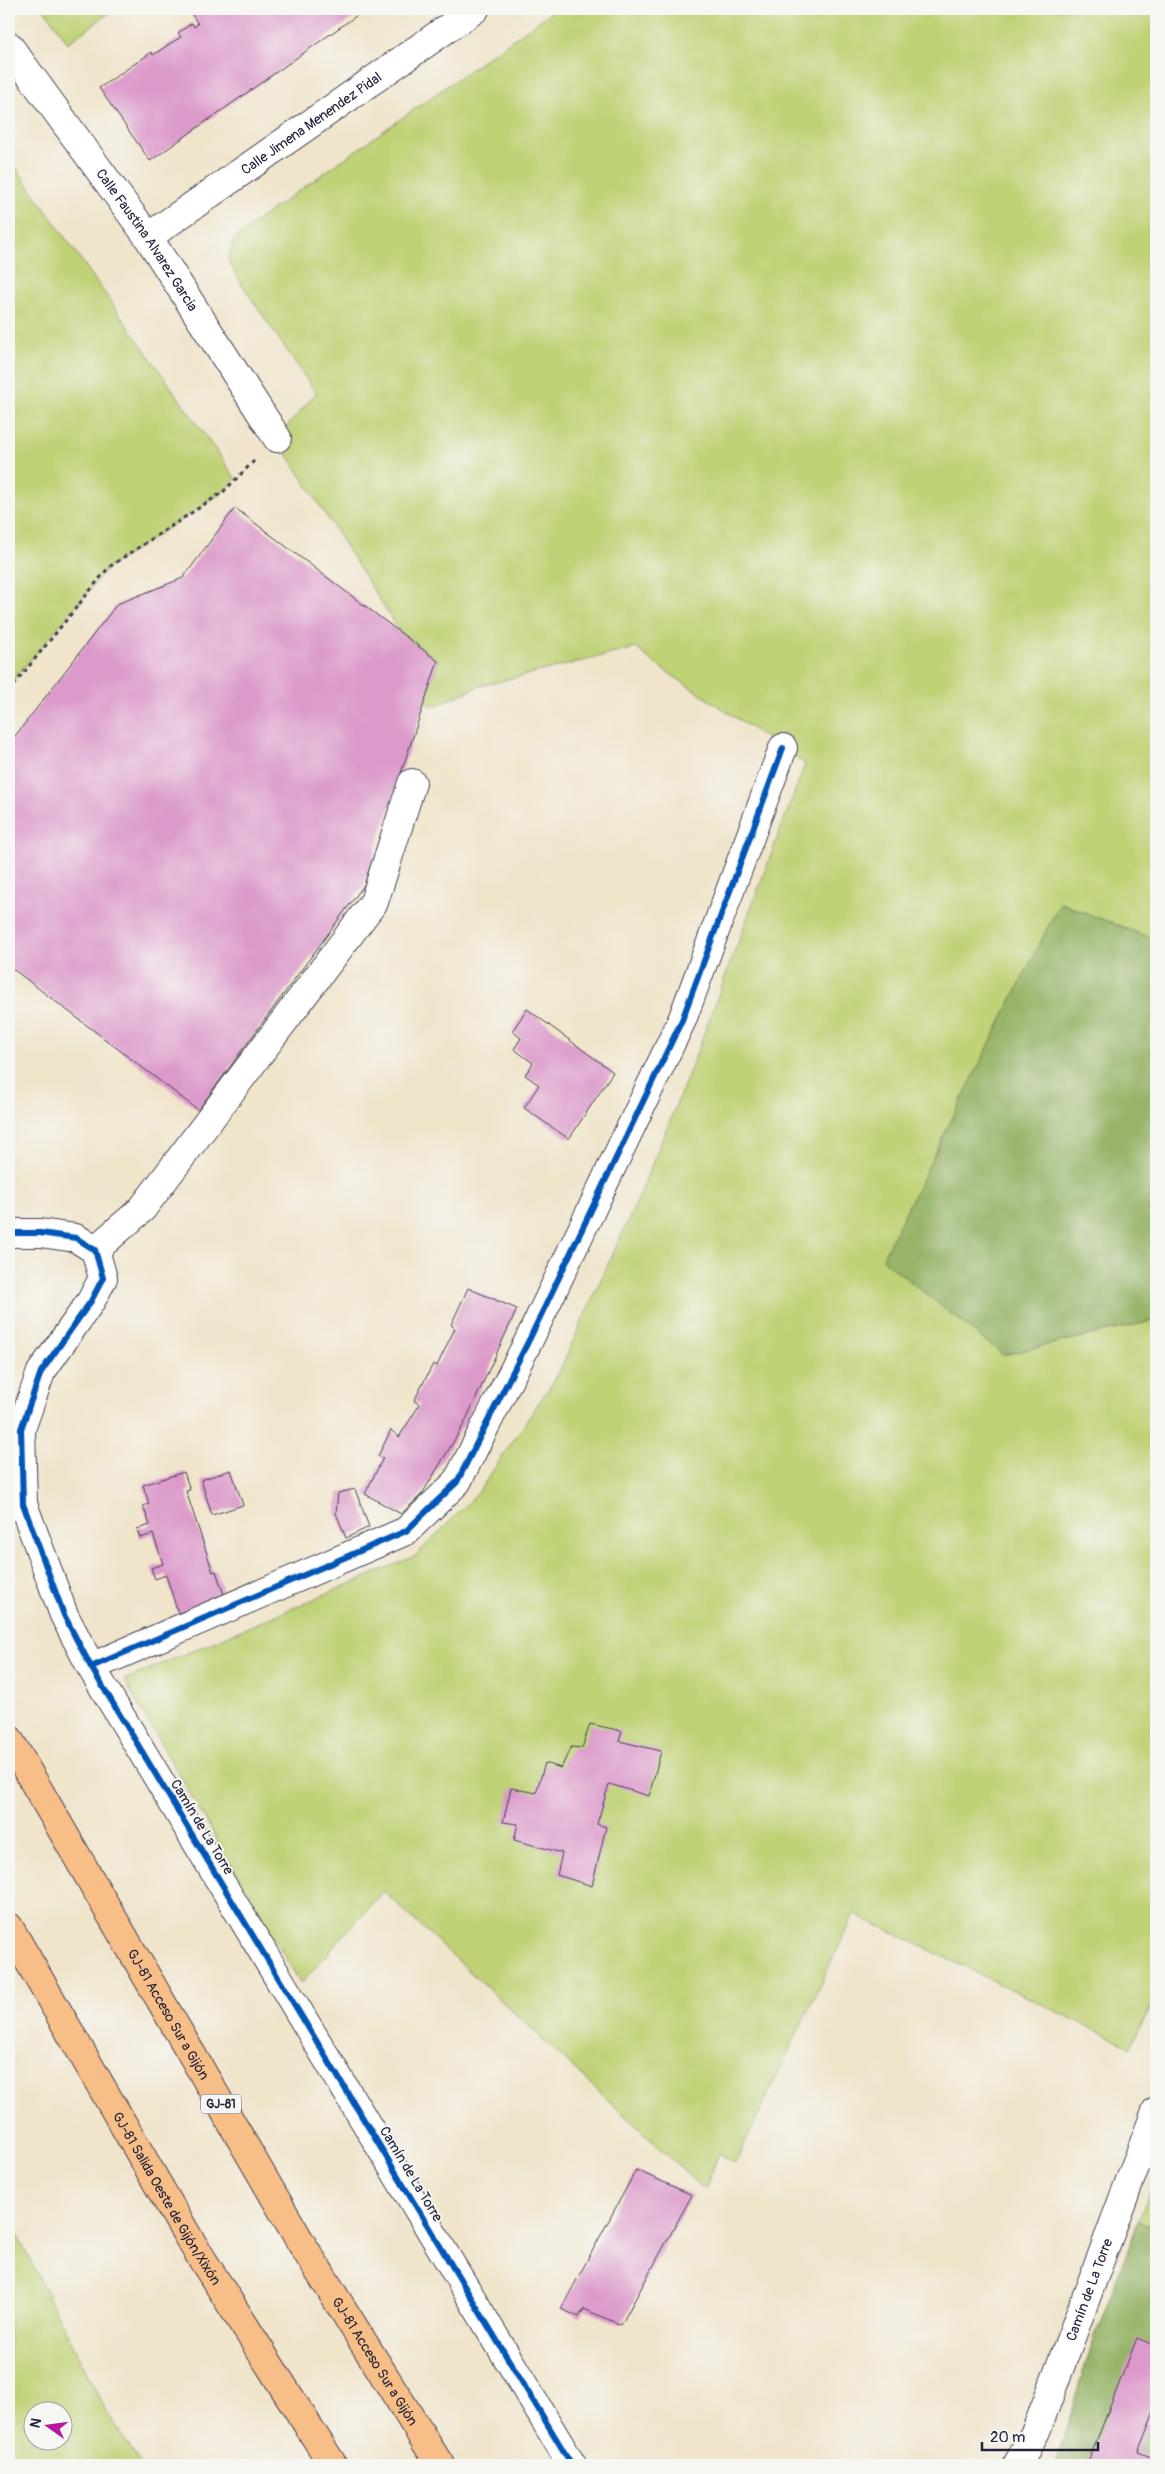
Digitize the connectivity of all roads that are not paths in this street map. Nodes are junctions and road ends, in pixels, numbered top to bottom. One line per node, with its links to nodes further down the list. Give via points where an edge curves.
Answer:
1 (475, 9): 3 (street, Calle Jimena Menendez Pidal)
2 (9, 46): 3 (street, Calle Faustina Alvarez Garcia)
3 (148, 237): 4 (street, Calle Faustina Alvarez Garcia)
4 (278, 438)
5 (783, 748): 9 (street, via 682,1020 530,1338 457,1482 406,1531)
6 (412, 783): 8 (street, via 374,902 142,1209)
7 (9, 1233): 8 (street, via 76,1238)
8 (95, 1250): 9 (street, Camín de La Torre, via 103,1278 91,1301 41,1372 21,1429 23,1504 64,1615)
9 (91, 1667): 15 (street, Camín de La Torre)
10 (9, 1739): 14 (highway, GJ-81 Acceso Sur a Gijón / GJ-81, via 300,2241)
11 (9, 1927): 13 (highway, GJ-81 Salida Oeste de Gijón/Xixón, via 190,2240)
12 (1156, 2111): 16 (street, Camín de La Torre, via 1036,2431)
13 (333, 2465)
14 (440, 2465)
15 (572, 2465)
16 (1017, 2465)

